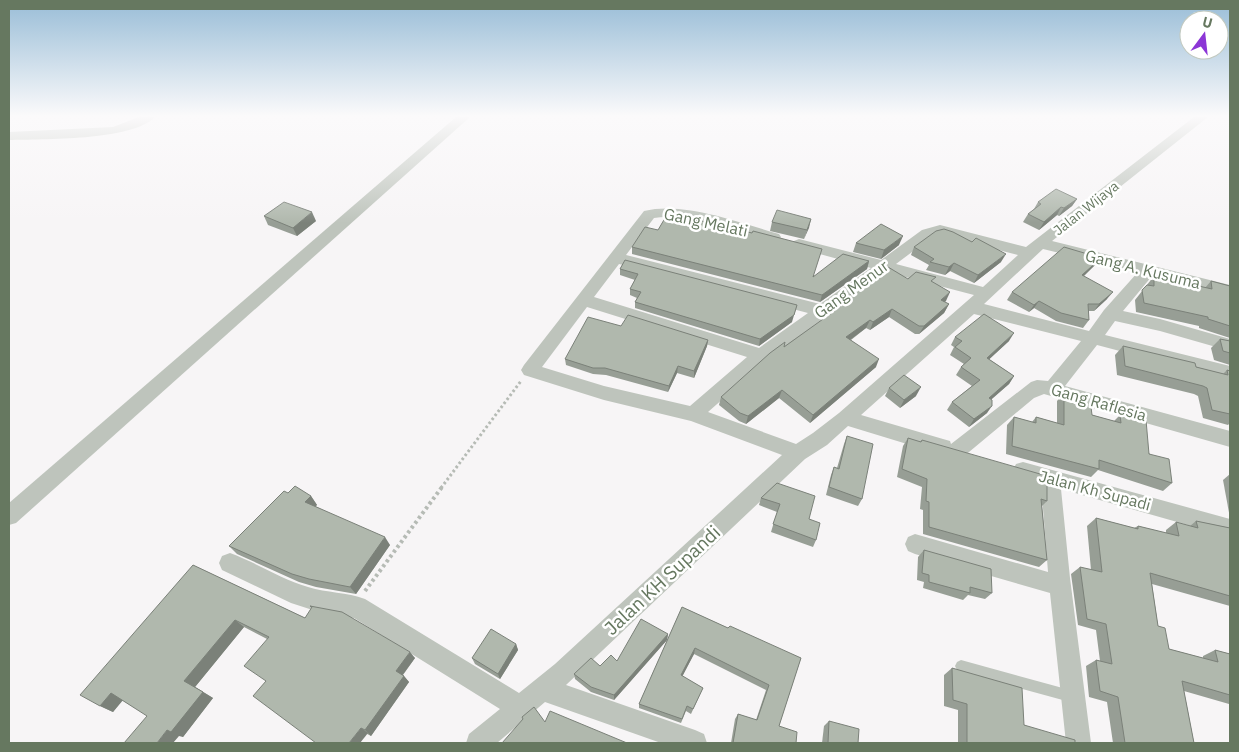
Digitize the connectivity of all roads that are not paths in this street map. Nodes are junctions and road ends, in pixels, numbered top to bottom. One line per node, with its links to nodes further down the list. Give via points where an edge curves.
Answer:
1 (424, 152): 26 (street)
2 (1157, 152): 3 (street, Jalan Wijaya)
3 (1035, 248): 5 (street, Gang Menur, via 936,230 927,233); 6 (street, Gang A. Kusuma); 8 (street)
4 (617, 258): 5 (street, Gang Melati, via 648,214 665,212); 9 (street, Gang Melati); 11 (street)
5 (883, 267): 8 (street, Gang Melati); 11 (street, Gang Menur)
6 (1148, 270): 7 (street, Gang A. Kusuma); 12 (street)
7 (1230, 290)
8 (986, 293): 10 (street)
9 (584, 300): 15 (street); 18 (street, Gang Melati, via 530,370 604,393)
10 (971, 307): 13 (street); 19 (street)
11 (821, 310): 15 (street, Gang Menur)
12 (1110, 314): 13 (street); 14 (street)
13 (1094, 337): 16 (street); 17 (street)
14 (1230, 345)
15 (761, 355): 18 (street, Gang Menur)
16 (1230, 373)
17 (1053, 388): 20 (street, Gang Raflesia); 21 (street, Gang Raflesia, via 1037,387)
18 (693, 414): 22 (street)
19 (845, 418): 21 (street); 22 (street, Jalan KH Supandi)
20 (1230, 439)
21 (956, 451): 23 (street)
22 (798, 453): 32 (street, Jalan KH Supandi)
23 (975, 456)
24 (1003, 464): 25 (street, Jalan Kh Supadi)
25 (1050, 478): 27 (street, Jalan Kh Supadi); 30 (street)
26 (9, 516)
27 (1230, 528)
28 (915, 544): 30 (street)
29 (230, 563): 34 (street, via 265,581 329,604 357,607)
30 (1061, 586): 33 (street)
31 (961, 666): 33 (lane)
32 (542, 689): 34 (street, Jalan KH Supandi); 36 (street)
33 (1073, 697): 37 (street)
34 (520, 707): 35 (street, Jalan KH Supandi)
35 (478, 743)
36 (695, 743)
37 (1079, 743)

